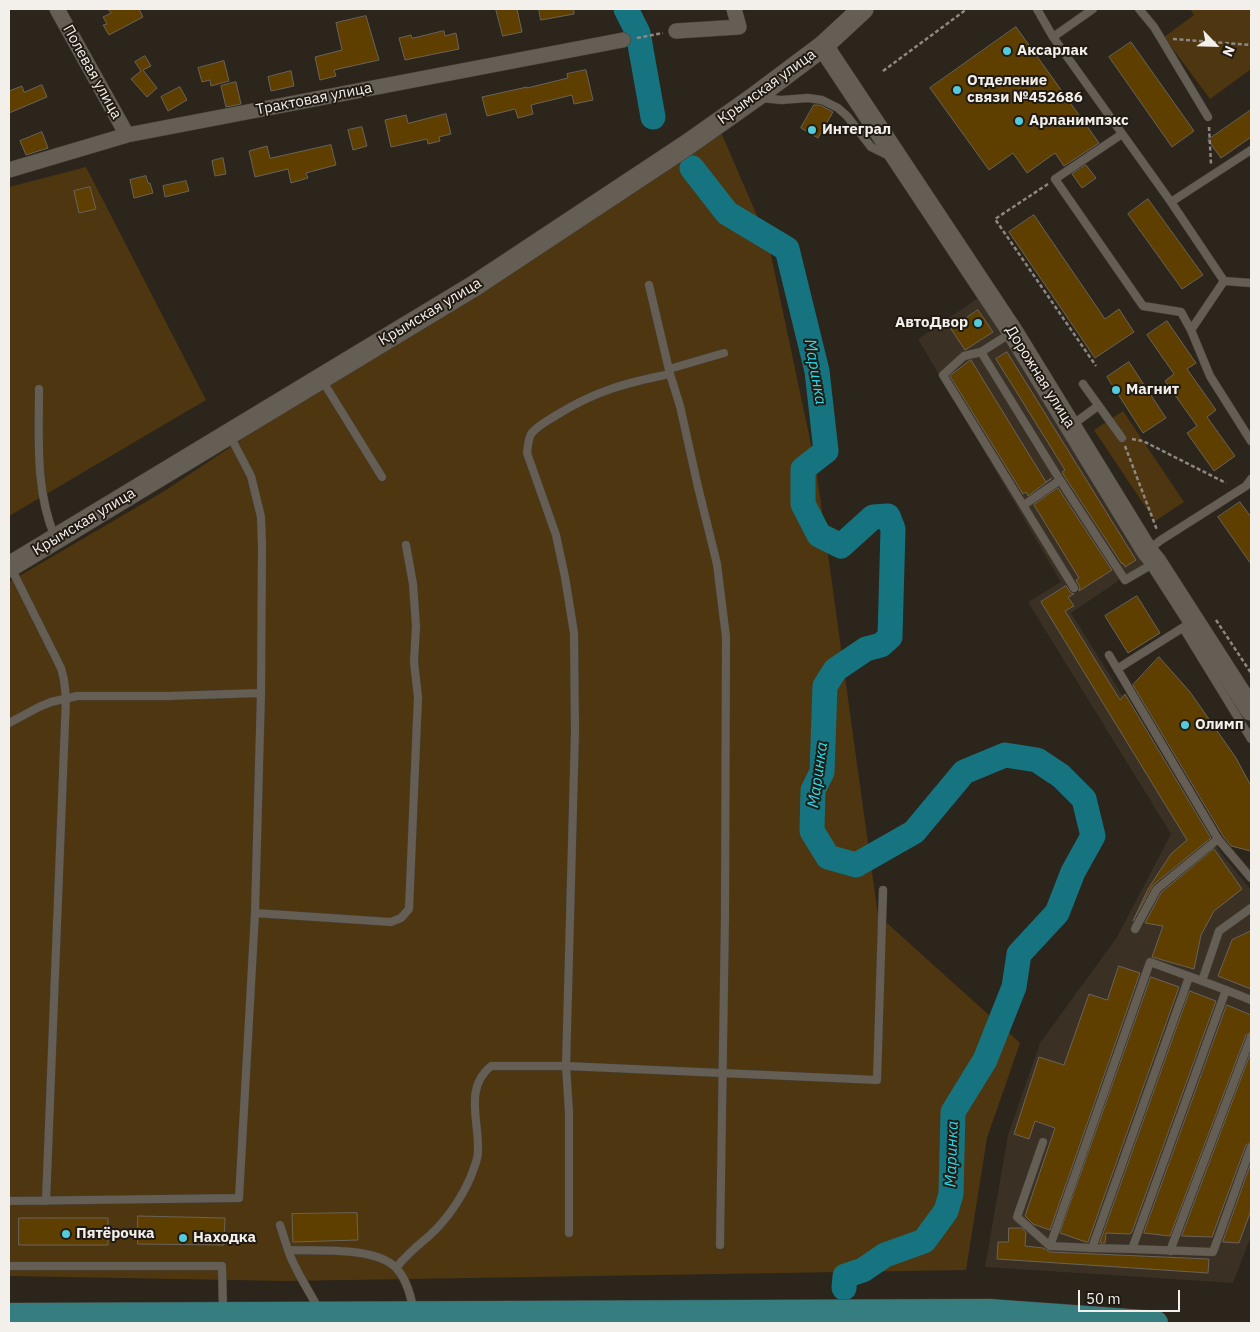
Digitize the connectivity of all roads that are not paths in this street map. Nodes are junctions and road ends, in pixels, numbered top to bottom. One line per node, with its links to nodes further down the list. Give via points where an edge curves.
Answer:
1 (57, 9): 15 (street, Полевая улица)
2 (734, 9): 8 (street, via 739,27)
3 (863, 9): 11 (main road)
4 (879, 9): 11 (main road)
5 (1037, 9): 9 (lane)
6 (1093, 9): 9 (lane)
7 (1139, 9): 13 (lane, via 1154,27)
8 (676, 31)
9 (1054, 37): 14 (lane)
10 (623, 40): 15 (street, Трактовая улица)
11 (830, 40): 12 (main road, Крымская улица); 17 (main road, Дорожная улица)
12 (755, 97): 17 (lane, via 822,100 847,116 871,147); 28 (main road, Крымская улица, via 474,286)
13 (1208, 117)
14 (1122, 134): 19 (lane); 23 (lane, via 1055,179 1143,306 1181,312)
15 (127, 136): 18 (street, Трактовая улица)
16 (1251, 150): 19 (lane)
17 (899, 161): 24 (main road, Дорожная улица)
18 (9, 170)
19 (1171, 202): 20 (lane)
20 (1224, 281): 21 (lane); 23 (lane)
21 (1251, 282)
22 (649, 285): 27 (lane)
23 (1191, 330): 35 (lane, via 1210,376)
24 (1012, 331): 25 (lane); 32 (main road, Дорожная улица)
25 (981, 352): 38 (lane); 41 (lane, via 964,356 943,375)
26 (724, 353): 27 (lane)
27 (670, 371): 68 (lane, via 588,397 540,425 528,442 528,453 556,535 574,633 575,732); 69 (lane, via 717,564 726,637)
28 (320, 379): 33 (main road, Крымская улица); 36 (lane)
29 (1083, 384): 31 (lane)
30 (39, 389): 42 (lane, via 41,486 46,513)
31 (1098, 406): 32 (lane); 34 (lane)
32 (1070, 426): 44 (main road, Дорожная улица)
33 (229, 434): 42 (main road, Крымская улица); 50 (lane, via 251,476 260,517)
34 (1122, 438)
35 (1251, 441)
36 (382, 477)
37 (1251, 479): 39 (lane)
38 (1060, 480): 41 (lane); 44 (lane, via 1125,580)
39 (1246, 486): 40 (lane); 44 (lane)
40 (1251, 494)
41 (1024, 504): 46 (lane)
42 (56, 538): 45 (main road, Крымская улица)
43 (406, 545): 61 (lane, via 413,584 418,697 409,909 401,918 391,922)
44 (1155, 551): 47 (main road, Дорожная улица)
45 (10, 567): 51 (lane, via 61,668)
46 (1074, 588)
47 (1188, 624): 49 (lane); 52 (main road, Дорожная улица); 54 (lane)
48 (1109, 655): 49 (lane)
49 (1117, 669): 55 (lane)
50 (261, 693): 51 (lane); 61 (lane)
51 (66, 698): 53 (lane, via 38,707); 73 (lane)
52 (1251, 710)
53 (9, 723)
54 (1251, 739)
55 (1218, 839): 57 (lane); 62 (lane, via 1157,890)
56 (1251, 864): 57 (lane)
57 (1244, 869): 58 (lane)
58 (1251, 878)
59 (883, 890): 69 (lane, via 876,1080)
60 (1251, 908): 64 (lane, via 1219,931)
61 (255, 914): 73 (lane, via 239,1198)
62 (1135, 929)
63 (1189, 977): 64 (lane); 77 (lane, via 1150,962); 78 (lane)
64 (1202, 982): 65 (lane)
65 (1226, 990): 66 (lane); 79 (lane)
66 (1251, 1000)
67 (1251, 1038): 81 (lane)
68 (566, 1066): 69 (lane); 75 (lane); 83 (lane, via 492,1066 483,1073 474,1100 478,1151 474,1169 442,1221)
69 (722, 1073): 76 (lane)
70 (1043, 1142): 77 (lane, via 1017,1217)
71 (1251, 1147): 81 (lane, via 1213,1252)
72 (9, 1201): 73 (lane)
73 (46, 1201)
74 (280, 1225): 80 (lane)
75 (569, 1233)
76 (720, 1244)
77 (1050, 1246): 78 (lane)
78 (1092, 1248): 79 (lane)
79 (1132, 1249): 81 (lane)
80 (288, 1250): 83 (lane, via 371,1255); 85 (lane)
81 (1170, 1251)
82 (9, 1266): 84 (lane, via 222,1266)
83 (396, 1268): 86 (lane, via 411,1297)
84 (223, 1314): 85 (main road); 88 (main road)
85 (321, 1314): 86 (main road)
86 (415, 1314): 89 (main road, via 989,1311)
87 (9, 1316): 88 (main road)
88 (191, 1319)
89 (1156, 1323)

